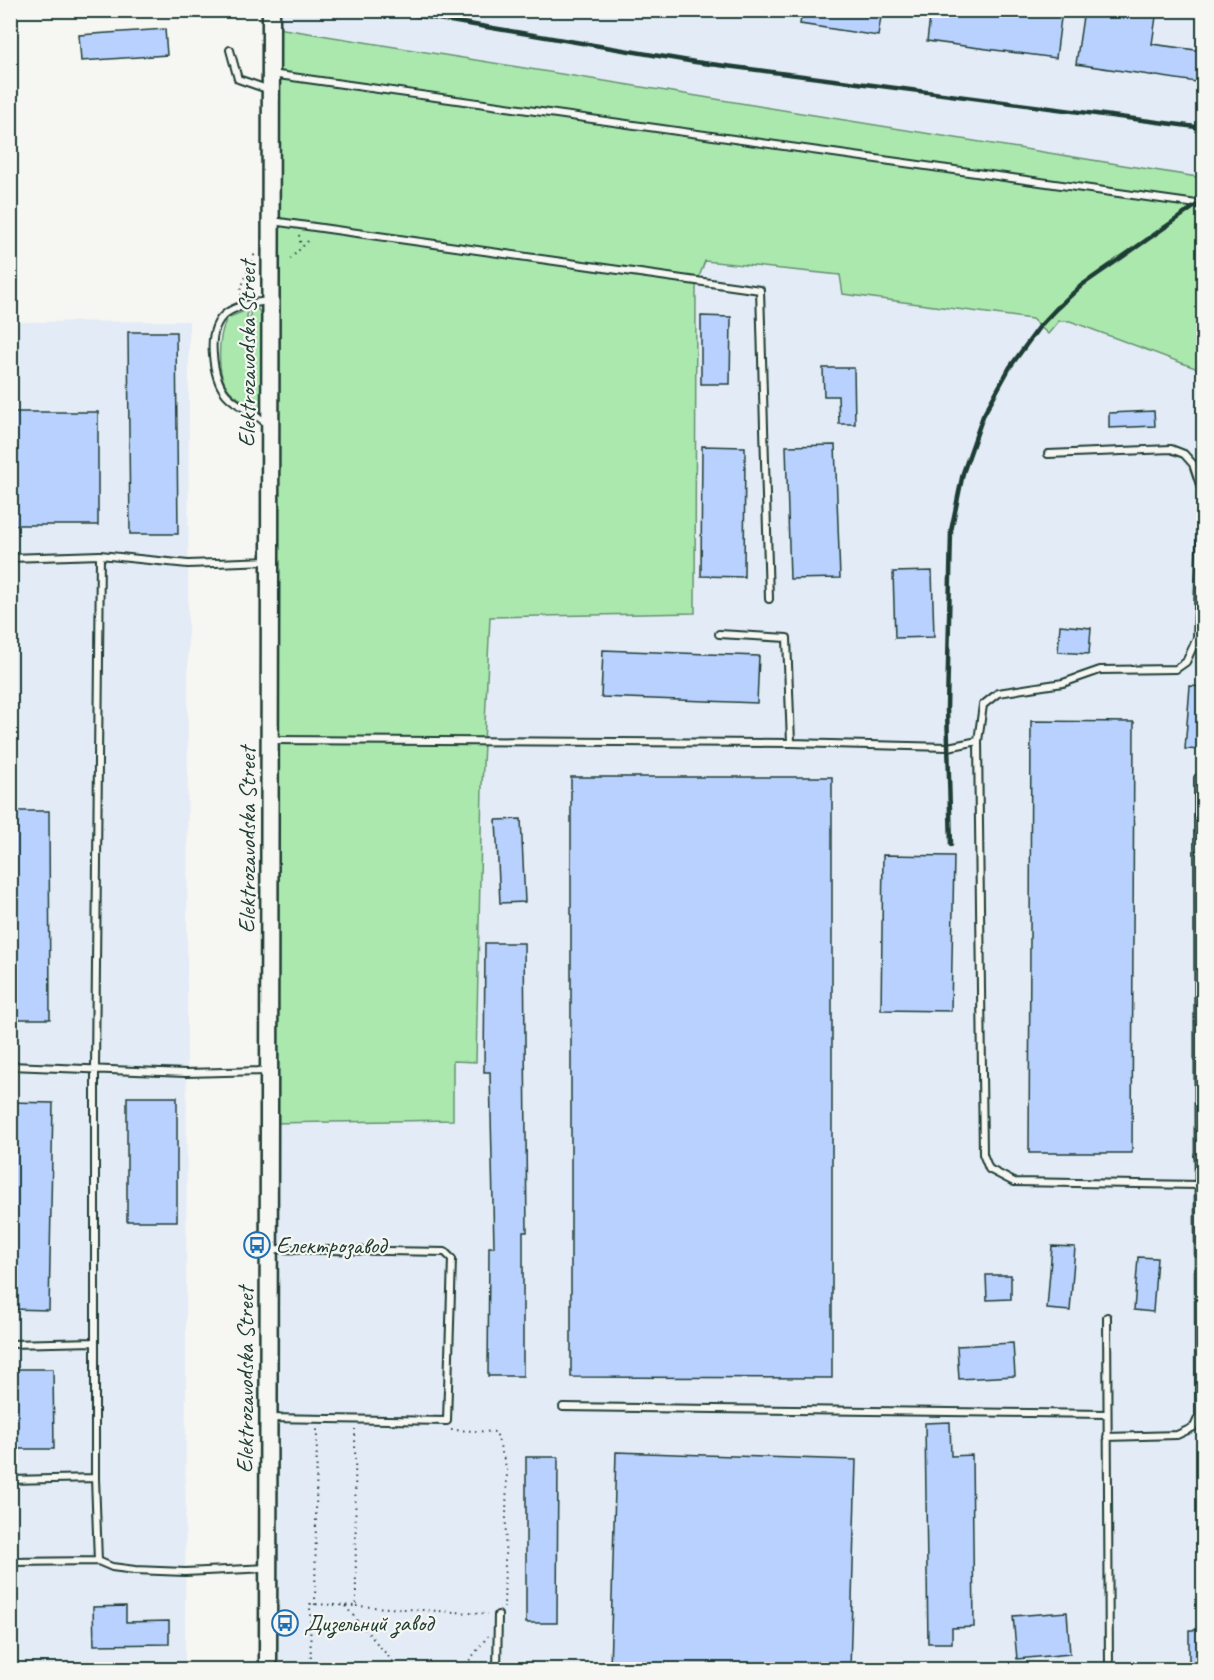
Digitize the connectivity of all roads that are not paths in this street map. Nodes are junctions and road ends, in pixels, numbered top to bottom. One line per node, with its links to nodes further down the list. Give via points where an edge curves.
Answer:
1 (271, 10): 3 (main road, Elektrozavodska Street)
2 (230, 50): 3 (lane, via 238,79)
3 (270, 82): 4 (lane); 5 (main road, Elektrozavodska Street)
4 (1203, 205)
5 (271, 220): 6 (main road, Elektrozavodska Street); 12 (lane, via 760,290)
6 (272, 301): 7 (main road, Elektrozavodska Street); 7 (lane, via 230,310 218,321 213,333 216,375 228,396 266,422)
7 (271, 432): 11 (main road, Elektrozavodska Street)
8 (1047, 454): 15 (lane, via 1171,449 1184,454 1193,464 1202,490 1197,638 1186,662 1176,669 1100,670 1054,685 998,693 983,705)
9 (100, 555): 10 (lane); 11 (lane, via 188,564); 19 (lane)
10 (10, 558)
11 (272, 561): 14 (main road, Elektrozavodska Street)
12 (769, 599)
13 (719, 634): 16 (lane, via 787,638)
14 (271, 740): 16 (lane); 20 (main road, Elektrozavodska Street)
15 (978, 741): 16 (lane, via 948,747); 22 (lane, via 982,1154 989,1169 1014,1182)
16 (791, 743)
17 (1198, 778): 21 (lane)
18 (10, 1066): 19 (lane)
19 (95, 1068): 20 (lane, via 186,1073); 25 (lane)
20 (270, 1071): 23 (main road, Elektrozavodska Street)
21 (1202, 1157): 22 (lane)
22 (1199, 1185): 30 (lane, via 1199,1416 1194,1427 1177,1435)
23 (269, 1249): 29 (main road, Elektrozavodska Street); 29 (lane, via 450,1254 447,1421 355,1424)
24 (1107, 1317): 28 (lane)
25 (95, 1342): 26 (lane); 31 (lane)
26 (10, 1344)
27 (563, 1407): 28 (lane)
28 (1107, 1414): 30 (lane)
29 (269, 1418): 35 (main road, Elektrozavodska Street)
30 (1107, 1437): 39 (lane)
31 (95, 1478): 32 (lane); 33 (lane)
32 (10, 1479)
33 (98, 1561): 34 (lane); 35 (lane, via 112,1567 165,1571)
34 (10, 1562)
35 (268, 1568): 37 (main road, Elektrozavodska Street)
36 (498, 1615): 38 (lane)
37 (268, 1670)
38 (497, 1670)
39 (1108, 1670)

